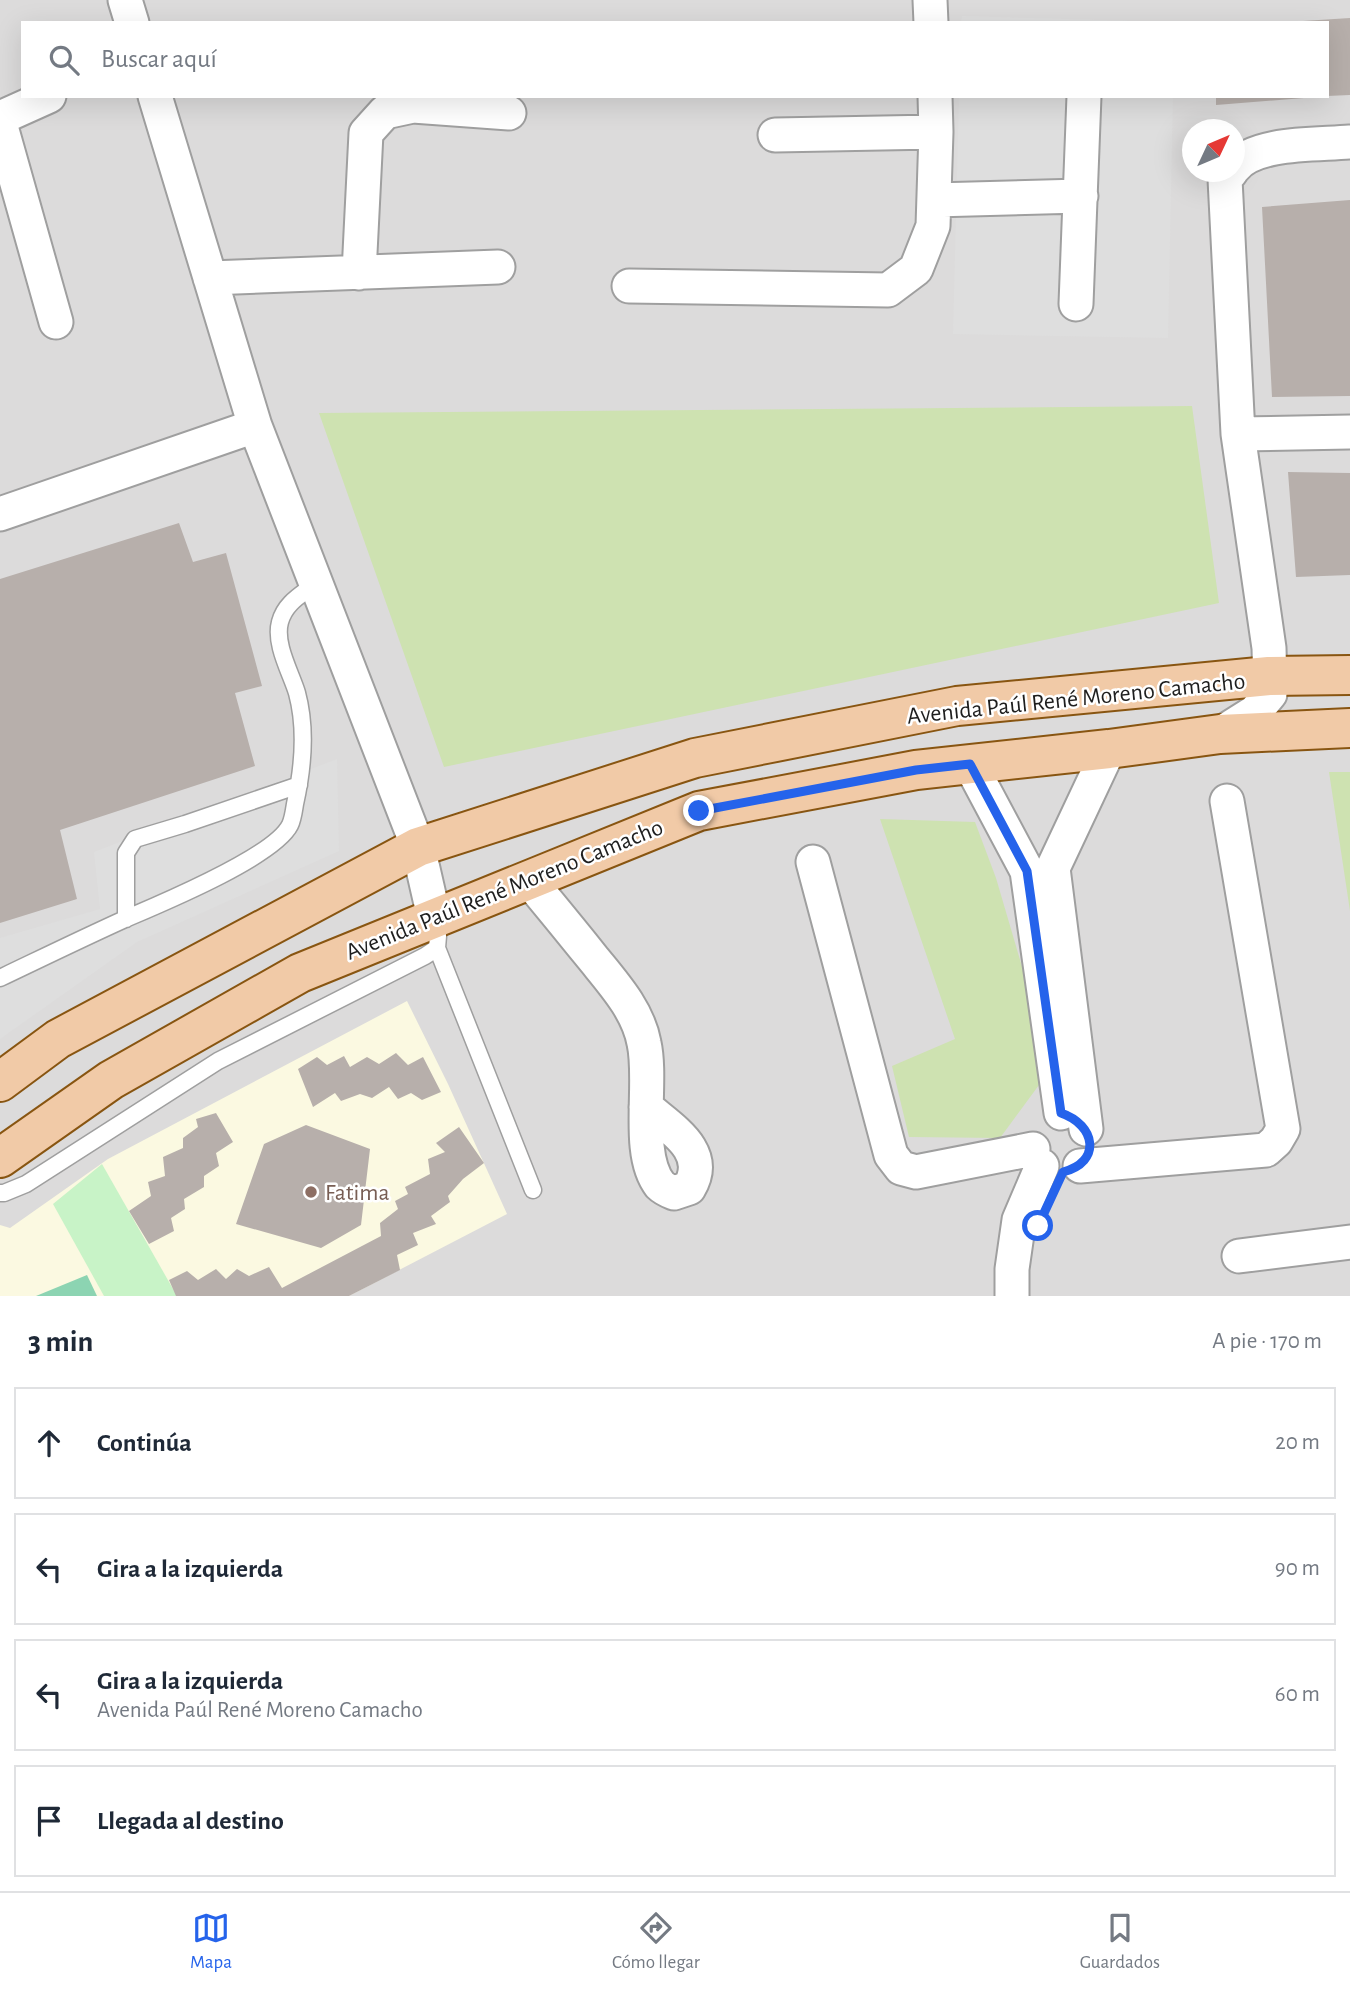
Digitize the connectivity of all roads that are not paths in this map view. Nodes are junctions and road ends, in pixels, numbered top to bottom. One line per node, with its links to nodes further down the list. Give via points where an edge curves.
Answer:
1 (125, 0): 3 (street)
2 (930, 0): 4 (street)
3 (131, 21)
4 (931, 21)
5 (45, 98): 10 (street)
6 (156, 98): 20 (street)
7 (935, 98): 11 (street)
8 (1084, 98): 16 (street)
9 (509, 113): 19 (street, via 413,106 385,112 366,133)
10 (0, 121): 23 (street)
11 (936, 132): 12 (street); 17 (street)
12 (775, 135)
13 (1350, 142): 14 (street, via 1271,148)
14 (1245, 159)
15 (1225, 182): 26 (street)
16 (1081, 196): 17 (street); 22 (street)
17 (934, 200): 21 (street, via 933,226 916,269 888,290)
18 (498, 267): 19 (street)
19 (359, 272): 20 (street)
20 (210, 278): 24 (street)
21 (629, 286)
22 (1076, 304)
23 (56, 321)
24 (255, 426): 27 (street); 28 (street)
25 (1350, 432): 26 (street)
26 (1238, 434): 30 (street, via 1269,648)
27 (0, 514)
28 (315, 584): 35 (lane, via 288,604 279,623 304,745); 37 (street)
29 (1350, 675): 30 (main road, Avenida Paúl René Moreno Camacho)
30 (1269, 676): 32 (street, via 1270,694 1264,704); 37 (main road, Avenida Paúl René Moreno Camacho, via 957,706 695,758)
31 (1350, 728): 32 (main road, Avenida Paúl René Moreno Camacho)
32 (1220, 734): 33 (main road, Avenida Paúl René Moreno Camacho)
33 (1109, 749): 34 (main road, Avenida Paúl René Moreno Camacho); 45 (street, via 1053,868)
34 (970, 764): 39 (main road, Avenida Paúl René Moreno Camacho, via 699,811); 45 (street, via 1027,871)
35 (299, 785): 40 (lane, via 290,825 273,843 174,899); 40 (lane, via 135,839 126,853)
36 (1227, 802): 47 (street, via 1283,1129 1266,1150)
37 (418, 848): 41 (street); 43 (main road, Avenida Paúl René Moreno Camacho, via 58,1039)
38 (813, 862): 47 (street, via 891,1156 901,1168 916,1172)
39 (528, 879): 41 (main road, Avenida Paúl René Moreno Camacho); 44 (street, via 632,1009 649,1071)
40 (126, 919): 42 (lane)
41 (436, 932): 46 (main road, Avenida Paúl René Moreno Camacho, via 300,973 111,1080); 48 (lane); 49 (lane, via 218,1061 26,1184)
42 (0, 978)
43 (0, 1082)
44 (646, 1107)
45 (1073, 1121): 47 (street, via 1089,1149); 47 (street, via 1050,1116 1035,1129)
46 (0, 1158)
47 (1054, 1163): 52 (street, via 1018,1220); 53 (street, via 1038,1226)
48 (533, 1191)
49 (0, 1193)
50 (1350, 1242): 51 (street)
51 (1239, 1256)
52 (1012, 1296)
53 (1031, 1296)

